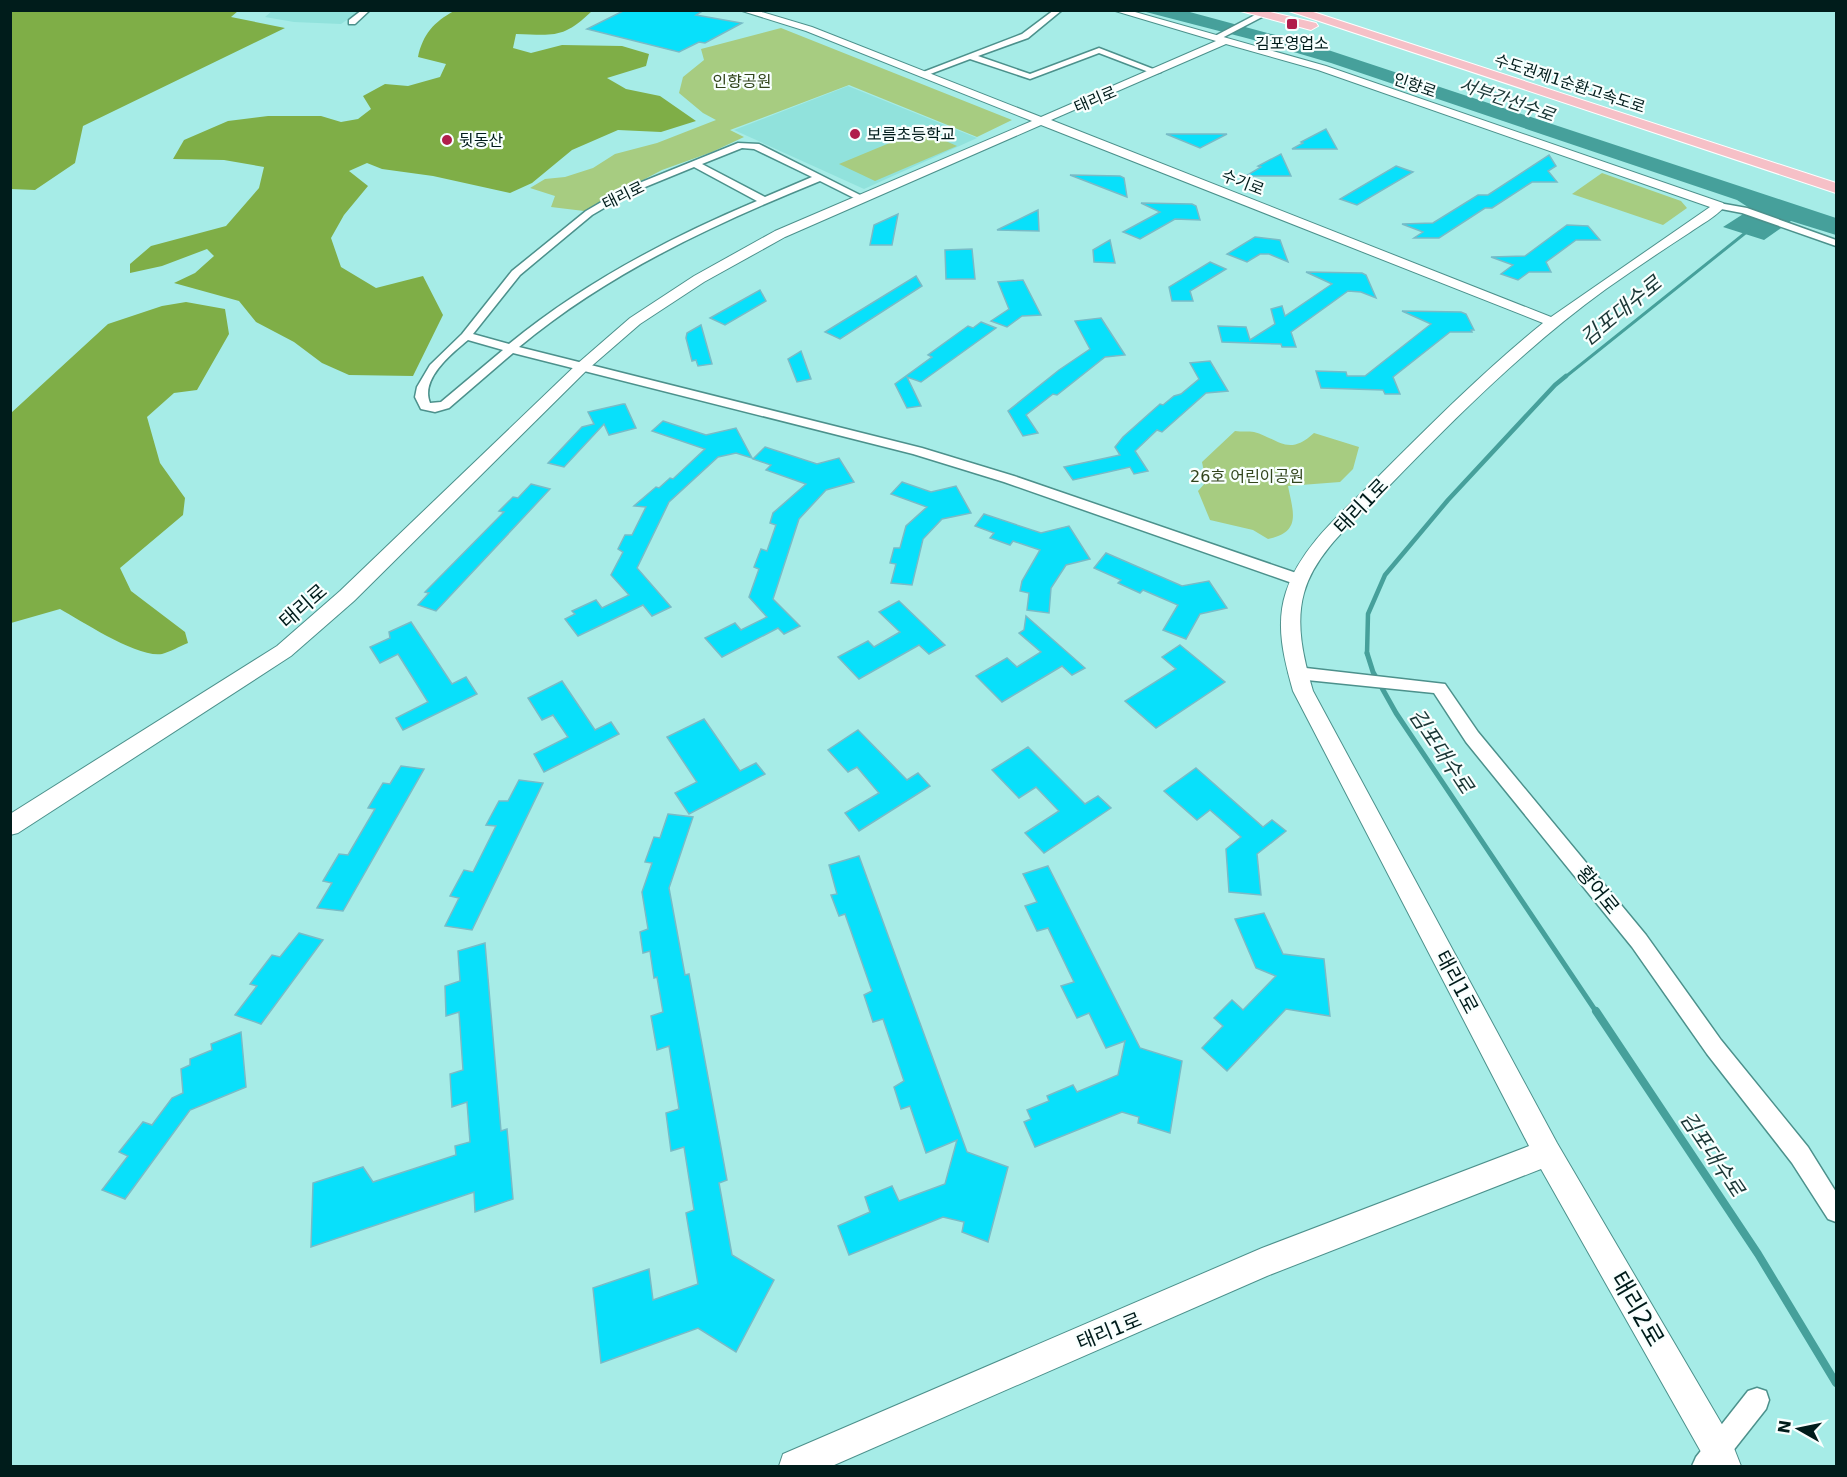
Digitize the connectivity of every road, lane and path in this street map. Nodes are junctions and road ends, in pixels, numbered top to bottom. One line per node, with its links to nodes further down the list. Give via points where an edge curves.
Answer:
1 (367, 10): 11 (street)
2 (743, 10): 16 (street, 수기로, via 809,29)
3 (1059, 10): 14 (street, via 1025,36)
4 (1116, 10): 12 (street, 인향로)
5 (1272, 10): 13 (highway)
6 (1279, 10): 13 (highway)
7 (1292, 10): 13 (highway, 수도권제1순환고속도로)
8 (1311, 10): 13 (highway, 수도권제1순환고속도로)
9 (1338, 12): 13 (highway); 13 (highway)
10 (1255, 13): 12 (street); 13 (highway)
11 (352, 22)
12 (1223, 37): 15 (street, 태리로); 24 (street, 인향로)
13 (1411, 47): 19 (highway, 수도권제1순환고속도로); 21 (highway, 수도권제1순환고속도로)
14 (970, 56): 15 (street, via 1030,77 1099,50); 16 (street)
15 (1157, 72): 17 (street, 태리로)
16 (922, 74): 17 (street, 수기로)
17 (1043, 121): 22 (street, 태리로); 26 (street, 수기로)
18 (695, 164): 20 (street, 태리로, via 753,145); 23 (street); 27 (street, 태리로, via 625,192 589,213 516,273)
19 (1836, 177)
20 (819, 178): 22 (street, 태리로); 23 (street, 태리로)
21 (1836, 188)
22 (863, 199): 29 (street, 태리로, via 748,250 699,279 635,321)
23 (764, 200): 28 (street, 태리로, via 682,237 620,272)
24 (1719, 206): 25 (street, 인향로, via 1744,210); 26 (street, 태리1로)
25 (1836, 243)
26 (1552, 322): 30 (street, 태리1로, via 1445,418 1333,535)
27 (466, 336): 28 (street); 28 (street, 태리로, via 442,357 426,380 422,399 425,406 445,405)
28 (510, 348): 29 (street)
29 (582, 367): 30 (street, via 917,451); 32 (street, 태리로, via 347,596 284,651)
30 (1300, 580): 31 (street, 태리1로, via 1292,606 1292,654)
31 (1309, 674): 33 (street, 태리1로, via 1314,712); 34 (street, 황어로, via 1439,688 1472,737 1639,941 1714,1047 1800,1155)
32 (10, 826)
33 (1547, 1153): 36 (street, 태리2로); 37 (street, 태리1로, via 1262,1263)
34 (1836, 1210)
35 (1757, 1400): 36 (street)
36 (1716, 1461)
37 (795, 1467)

